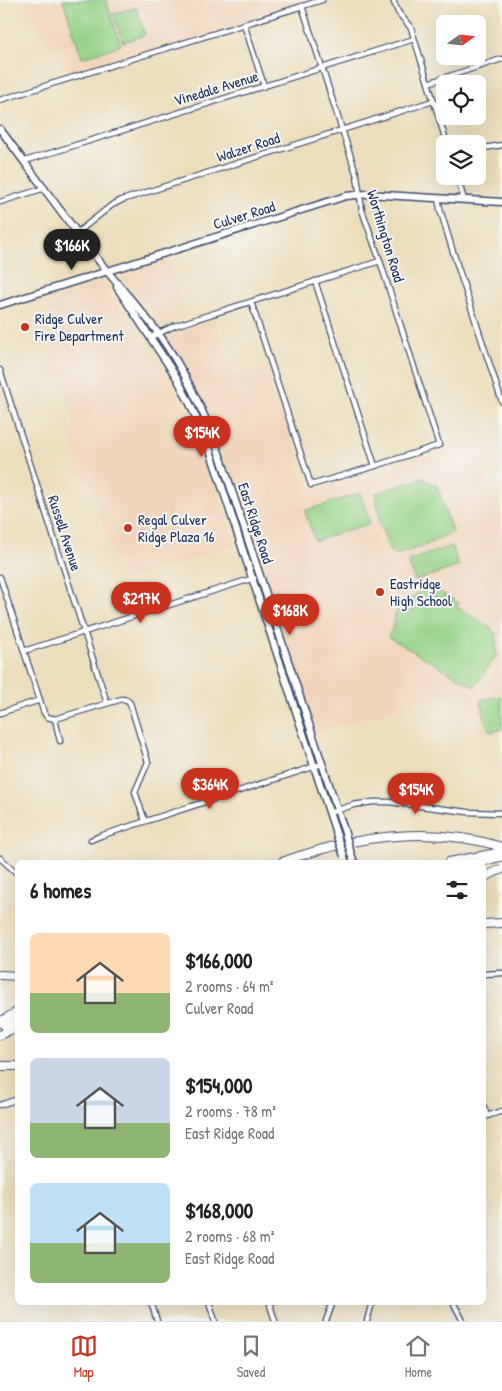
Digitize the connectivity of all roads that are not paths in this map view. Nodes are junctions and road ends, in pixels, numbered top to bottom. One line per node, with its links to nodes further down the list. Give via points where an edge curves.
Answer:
1 (322, 0): 3 (street)
2 (392, 0): 5 (street, via 411,28)
3 (302, 6): 4 (street); 7 (street, Worthington Road)
4 (244, 24): 9 (street); 10 (street)
5 (414, 39): 7 (street, Vinedale Avenue); 8 (street)
6 (502, 59): 8 (street)
7 (322, 68): 9 (street, Vinedale Avenue); 13 (street, Worthington Road)
8 (428, 83): 11 (street)
9 (264, 86): 17 (street, Vinedale Avenue)
10 (0, 100)
11 (434, 101): 13 (street, Walzer Road); 14 (street)
12 (0, 128): 17 (main road, East Ridge Road)
13 (342, 130): 20 (street, Worthington Road); 25 (street, Walzer Road, via 122,200)
14 (444, 135)
15 (502, 145): 16 (street)
16 (486, 148)
17 (24, 161): 19 (main road, East Ridge Road)
18 (460, 185): 22 (street)
19 (45, 188): 23 (street); 25 (main road, East Ridge Road)
20 (358, 194): 21 (main road, Culver Road); 26 (street, Worthington Road); 27 (main road, Culver Road)
21 (438, 198): 22 (main road, Culver Road); 34 (street)
22 (464, 200): 24 (main road, Culver Road)
23 (0, 202)
24 (502, 202)
25 (78, 232): 27 (main road, East Ridge Road)
26 (380, 261): 28 (street); 35 (street, Worthington Road, via 439,444)
27 (107, 271): 30 (main road, Culver Road); 31 (main road, East Ridge Road); 32 (main road, East Ridge Road)
28 (315, 281): 29 (street); 35 (street)
29 (251, 302): 31 (street); 35 (street, via 311,485)
30 (0, 305)
31 (158, 333): 32 (street); 36 (main road, East Ridge Road, via 185,377 213,436)
32 (151, 337): 38 (main road, East Ridge Road, via 177,378 202,429)
33 (0, 370): 39 (street, Russell Avenue)
34 (502, 402)
35 (375, 466)
36 (259, 576): 38 (street); 46 (main road, East Ridge Road)
37 (0, 577): 40 (street)
38 (252, 578): 39 (street); 47 (main road, East Ridge Road)
39 (84, 632): 40 (street); 42 (street, Russell Avenue)
40 (24, 651): 41 (street)
41 (40, 700): 43 (street); 44 (street, via 45,715)
42 (106, 703): 44 (street); 51 (street, via 125,699 131,706 148,762 135,792)
43 (0, 713)
44 (55, 719): 45 (street)
45 (60, 741)
46 (322, 764): 47 (street); 48 (main road, East Ridge Road)
47 (314, 766): 49 (main road, East Ridge Road); 51 (street)
48 (337, 810): 49 (street); 50 (street, via 381,802); 56 (main road, East Ridge Road, bridge, via 344,830)
49 (329, 813): 56 (main road, East Ridge Road, bridge)
50 (502, 813)
51 (145, 821): 52 (street)
52 (91, 840)
53 (502, 847): 57 (highway, via 446,835 399,835 345,843)
54 (499, 855): 58 (highway); 59 (highway)
55 (0, 858): 61 (street)
56 (346, 859)
57 (289, 860)
58 (463, 860)
59 (486, 860)
60 (502, 867): 62 (highway); 63 (highway)
61 (15, 871)
62 (486, 871)
63 (486, 876)
64 (501, 923): 65 (highway)
65 (486, 924)
66 (502, 973): 67 (street)
67 (486, 974)
68 (0, 975): 69 (highway)
69 (15, 976)
70 (15, 1013): 72 (highway)
71 (15, 1020): 73 (highway)
72 (0, 1022)
73 (0, 1027)
74 (15, 1028): 75 (highway)
75 (0, 1036)
76 (0, 1066): 77 (highway)
77 (15, 1066)
78 (15, 1099): 79 (street)
79 (0, 1105)
80 (502, 1112): 81 (street)
81 (486, 1117)
82 (152, 1305): 88 (street)
83 (210, 1305): 89 (street)
84 (270, 1305): 90 (street)
85 (332, 1305): 91 (street)
86 (371, 1305): 92 (street)
87 (455, 1305): 93 (street)
88 (157, 1321)
89 (215, 1321)
90 (275, 1321)
91 (326, 1321)
92 (367, 1321)
93 (463, 1321)

